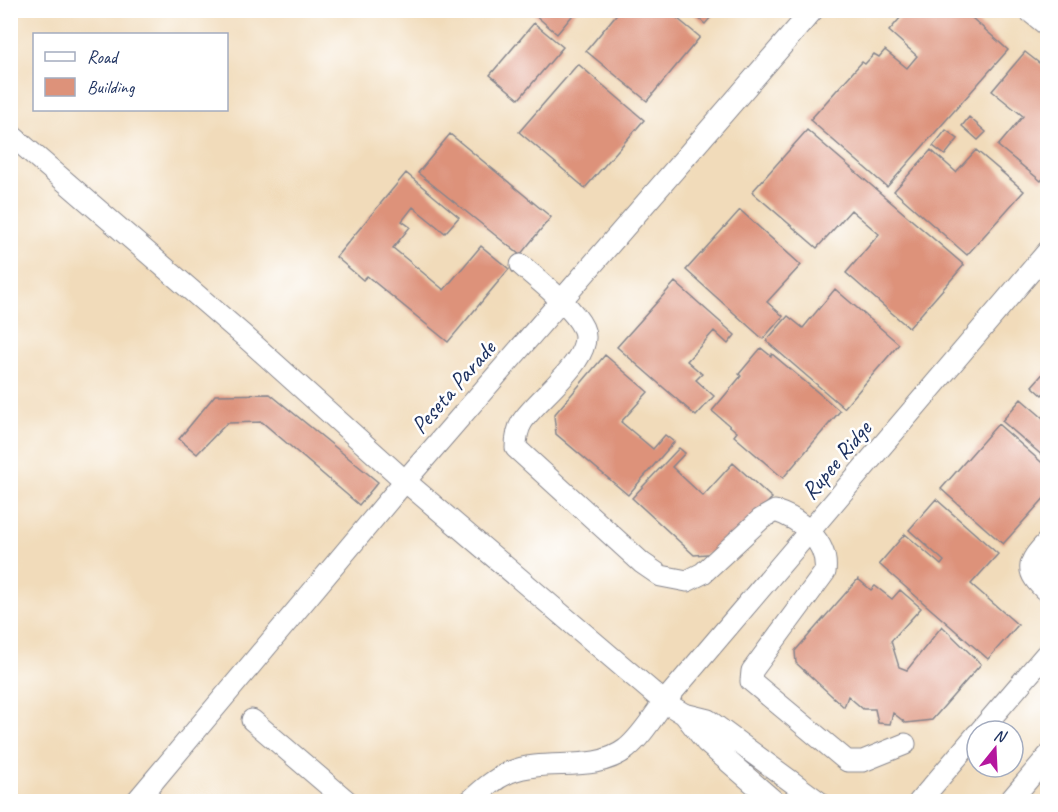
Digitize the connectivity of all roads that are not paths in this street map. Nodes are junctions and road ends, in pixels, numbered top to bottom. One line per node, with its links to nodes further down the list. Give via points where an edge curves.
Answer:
1 (813, 10): 7 (street, Peseta Parade)
2 (1028, 10): 3 (street)
3 (1047, 26)
4 (10, 135): 8 (street, via 243,335)
5 (1047, 251): 9 (street, Rupee Ridge)
6 (521, 265): 7 (street)
7 (561, 300): 8 (street, Peseta Parade); 9 (street, via 584,329 584,346 574,364 523,421 516,448 642,564 662,576 687,580 703,573 761,519 775,511)
8 (405, 482): 13 (street); 20 (street, Peseta Parade)
9 (809, 531): 13 (street, Rupee Ridge); 17 (street, via 821,548 825,572 752,671 751,681 847,761 863,761)
10 (1047, 541): 11 (street, via 1035,554 1031,573)
11 (1047, 593)
12 (1047, 652): 15 (street)
13 (664, 702): 14 (street); 22 (street, via 626,749 586,764 550,764 512,771 489,783)
14 (684, 714): 23 (street, via 706,742); 24 (street, via 708,720)
15 (989, 719)
16 (252, 720): 21 (street)
17 (905, 744)
18 (965, 747): 25 (street)
19 (1047, 756): 26 (street)
20 (136, 801)
21 (348, 801)
22 (469, 801)
23 (775, 801)
24 (819, 801)
25 (919, 801)
26 (1009, 801)

